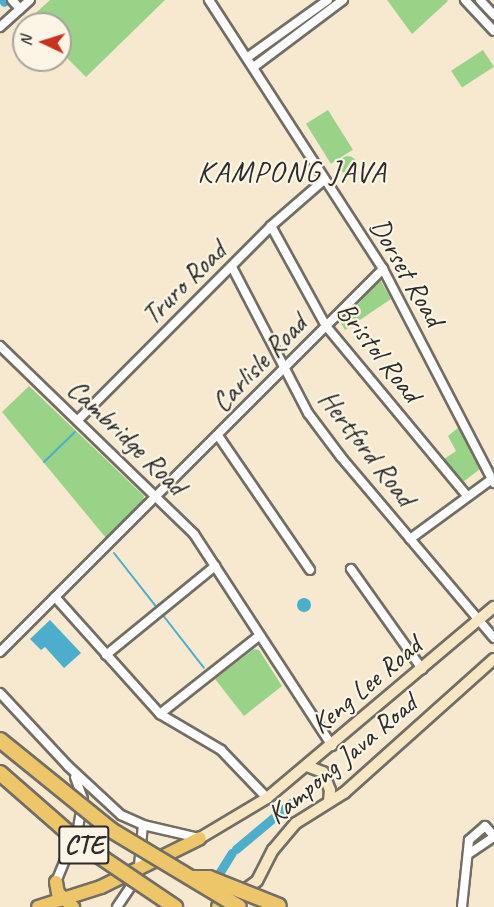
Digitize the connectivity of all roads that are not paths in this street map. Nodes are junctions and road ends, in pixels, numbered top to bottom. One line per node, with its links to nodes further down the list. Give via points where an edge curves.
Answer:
1 (12, 0): 8 (street)
2 (30, 0): 8 (street)
3 (209, 0): 12 (street, Dorset Road)
4 (328, 0): 12 (street)
5 (342, 0): 13 (street)
6 (465, 0): 11 (street)
7 (480, 0): 9 (street)
8 (20, 9): 10 (street)
9 (494, 15)
10 (0, 27)
11 (494, 31)
12 (248, 57): 13 (street, Dorset Road)
13 (255, 66): 14 (street, Dorset Road)
14 (324, 180): 15 (street, Truro Road); 17 (street, Dorset Road)
15 (271, 226): 16 (street, Truro Road); 18 (street, Bristol Road)
16 (232, 267): 20 (street, Hertford Road); 21 (street, Truro Road)
17 (383, 269): 18 (street, Carlisle Road); 23 (street, Dorset Road)
18 (326, 326): 20 (street, Carlisle Road); 25 (street, Bristol Road)
19 (0, 346): 21 (street, Cambridge Road)
20 (283, 370): 22 (street, Carlisle Road); 26 (street, Hertford Road, via 341,458)
21 (78, 420): 24 (street, Cambridge Road)
22 (219, 437): 24 (street, Carlisle Road); 29 (street, Carlisle Road)
23 (493, 481): 25 (street)
24 (158, 495): 27 (street, Cambridge Road, via 194,534); 30 (street, Carlisle Road)
25 (467, 496): 26 (street)
26 (410, 539): 32 (street, Hertford Road)
27 (215, 566): 33 (street, Cambridge Road); 36 (street)
28 (351, 569): 38 (street)
29 (310, 570)
30 (55, 597): 35 (street, Carlisle Road); 36 (street)
31 (494, 607): 32 (main road, Keng Lee Road)
32 (478, 621): 34 (street, Hertford Road); 38 (main road, Keng Lee Road)
33 (260, 635): 40 (street); 42 (street, Cambridge Road)
34 (494, 638)
35 (0, 652)
36 (106, 655): 40 (street)
37 (494, 659): 47 (main road, Kampong Java Road, via 344,793)
38 (422, 669): 42 (main road, Keng Lee Road)
39 (0, 693): 43 (street)
40 (160, 714): 46 (street, via 221,750)
41 (0, 740): 52 (highway, CTE, bridge, via 111,830)
42 (332, 746): 44 (main road, Keng Lee Road)
43 (68, 766): 48 (street, via 121,815); 53 (street, via 81,785 83,799 69,857)
44 (307, 766): 46 (main road, Keng Lee Road); 47 (main road, via 323,772 330,790)
45 (0, 773): 60 (highway, CTE, bridge, via 80,843)
46 (267, 798): 50 (main road, Keng Lee Road)
47 (329, 801): 55 (main road, Kampong Java Road, via 290,829 256,881)
48 (143, 825): 50 (street); 59 (street, via 138,876)
49 (494, 837): 51 (street); 51 (street, via 485,826 469,840)
50 (200, 838): 54 (main road, via 101,886)
51 (470, 853): 61 (street)
52 (190, 878): 55 (highway, CTE, bridge); 56 (highway, bridge, via 209,878)
53 (56, 882): 54 (main road); 57 (main road)
54 (62, 899): 57 (main road); 58 (main road)
55 (227, 905)
56 (279, 906)
57 (40, 907)
58 (73, 907)
59 (117, 907)
60 (175, 907)
61 (462, 907)

